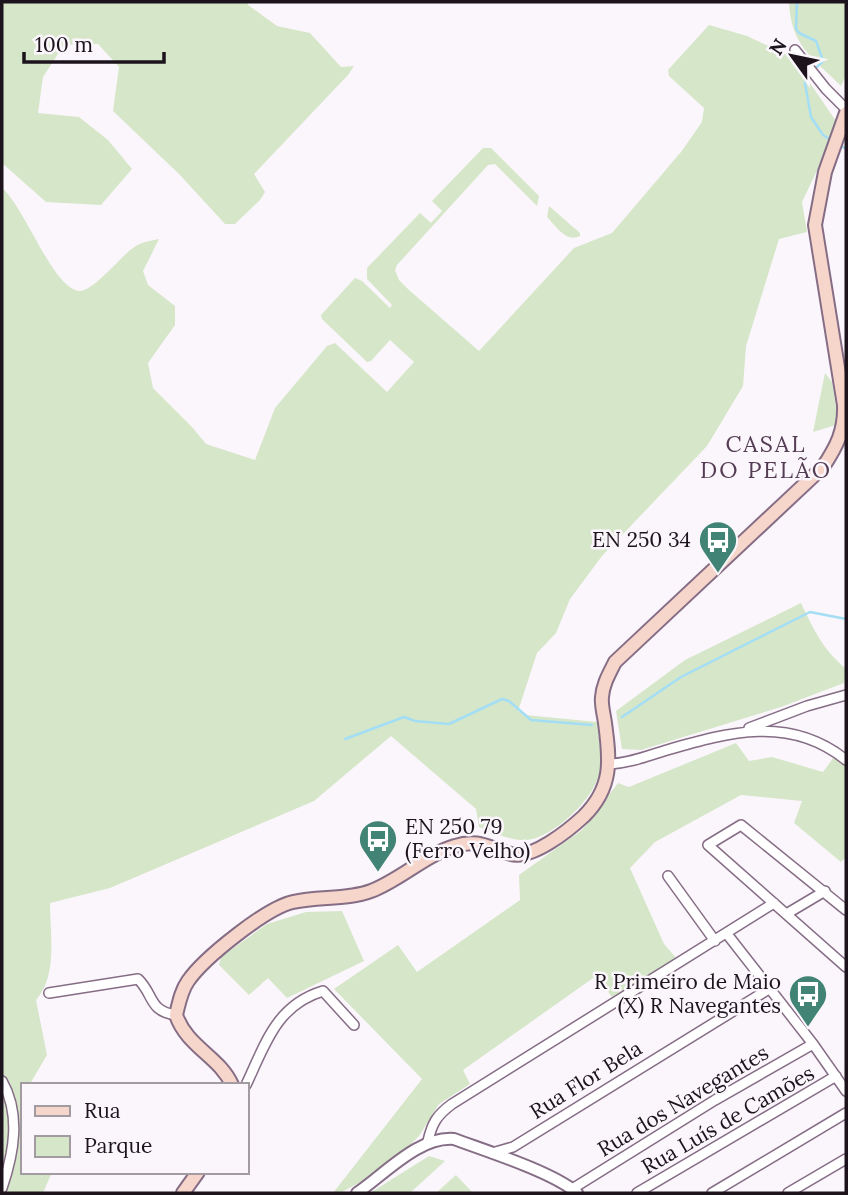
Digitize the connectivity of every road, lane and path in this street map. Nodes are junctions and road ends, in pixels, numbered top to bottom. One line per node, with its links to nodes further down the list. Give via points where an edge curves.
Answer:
1 (795, 50): 2 (street)
2 (846, 114): 6 (main road, via 832,151 815,225 844,405 839,443 823,467 615,662 601,699)
3 (846, 695): 4 (street)
4 (742, 731): 5 (street, via 804,737); 6 (street, via 629,763)
5 (846, 760)
6 (610, 764): 17 (main road, via 600,793 586,814 531,853 513,855 474,843 455,846 371,891 290,902 271,911 198,969 187,983)
7 (668, 876): 13 (street)
8 (825, 891): 9 (street, via 741,825 708,845); 10 (street); 11 (street)
9 (774, 903): 11 (street); 12 (street)
10 (846, 909)
11 (788, 913): 14 (street)
12 (727, 934): 13 (street); 15 (street)
13 (715, 941): 26 (street, via 452,1104 438,1114)
14 (846, 967)
15 (769, 989): 19 (street); 27 (street, Rua Flor Bela, via 513,1147)
16 (49, 993): 17 (street, via 138,979 152,1004 164,1014)
17 (176, 1015): 22 (main road, via 186,1036 226,1072)
18 (354, 1025): 23 (street, via 323,991 313,994 275,1024)
19 (813, 1044): 20 (street); 31 (street, Rua dos Navegantes, via 715,1100)
20 (836, 1076): 24 (street); 34 (street, Rua Luís de Camões)
21 (2, 1081): 30 (street, via 15,1128)
22 (231, 1083)
23 (247, 1083)
24 (846, 1091)
25 (846, 1113): 35 (street)
26 (428, 1141): 27 (street, via 454,1139); 33 (street)
27 (492, 1153): 31 (street)
28 (846, 1158): 36 (street)
29 (197, 1174): 32 (main road)
30 (2, 1188)
31 (574, 1191)
32 (183, 1193)
33 (357, 1193)
34 (637, 1193)
35 (712, 1193)
36 (788, 1193)

